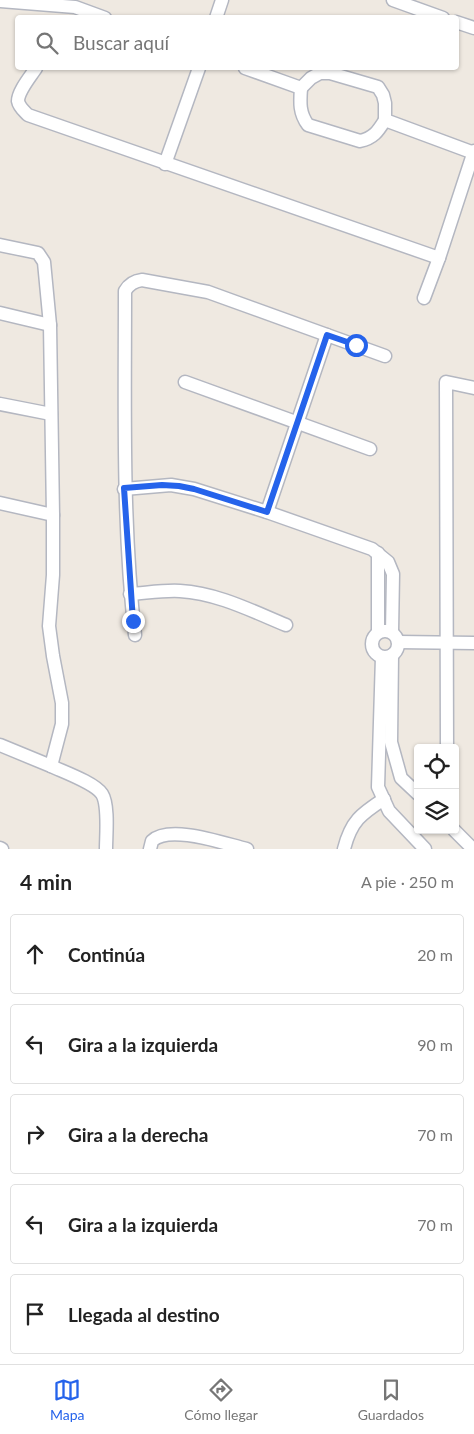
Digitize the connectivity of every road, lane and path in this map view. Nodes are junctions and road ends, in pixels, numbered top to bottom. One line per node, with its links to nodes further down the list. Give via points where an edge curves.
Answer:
1 (222, 0): 6 (street)
2 (393, 0): 7 (street)
3 (0, 1): 4 (street)
4 (74, 8): 5 (street)
5 (96, 15)
6 (217, 15)
7 (435, 15)
8 (459, 23): 9 (street)
9 (474, 28)
10 (35, 70): 16 (street, via 18,100 28,115)
11 (198, 70): 16 (street)
12 (251, 70): 13 (street)
13 (301, 88): 14 (street, via 320,73 378,87 386,103); 14 (street, via 300,106 308,125 360,141 375,135)
14 (385, 120): 15 (street)
15 (474, 152): 18 (street)
16 (165, 164): 18 (street)
17 (0, 245): 21 (street, via 38,254 44,262)
18 (438, 258): 19 (street)
19 (424, 298)
20 (0, 312): 21 (street)
21 (50, 325): 27 (street)
22 (327, 335): 23 (street); 28 (street); 30 (street, via 208,292 142,280 130,284 125,291)
23 (385, 356)
24 (185, 382): 28 (street)
25 (474, 388): 40 (street, via 446,382)
26 (0, 404): 27 (street)
27 (51, 414): 33 (street)
28 (298, 424): 29 (street); 32 (street)
29 (370, 449)
30 (124, 488): 32 (street, via 179,486); 35 (street)
31 (0, 503): 33 (street)
32 (267, 512): 34 (street)
33 (53, 515): 45 (street, via 49,626 62,703 62,724)
34 (378, 553): 37 (street); 39 (street, via 388,562 393,574)
35 (130, 594): 36 (street, via 178,590 206,595 240,605); 38 (street)
36 (286, 625)
37 (378, 632): 39 (street, via 387,630); 42 (street, via 371,644 376,654)
38 (134, 635)
39 (395, 637): 40 (street); 42 (street, via 398,647)
40 (446, 642): 41 (street); 43 (street)
41 (474, 643)
42 (387, 656): 46 (street, via 391,742 401,778); 47 (street, via 378,787)
43 (447, 744)
44 (0, 745): 45 (street)
45 (51, 766): 49 (street, via 93,786 102,794)
46 (414, 790)
47 (384, 799): 52 (street, via 357,818); 53 (street, via 390,811)
48 (458, 834): 54 (street)
49 (106, 849)
50 (150, 849): 51 (street, via 152,841 163,835 196,836)
51 (247, 849)
52 (344, 849)
53 (425, 849)
54 (473, 849)

